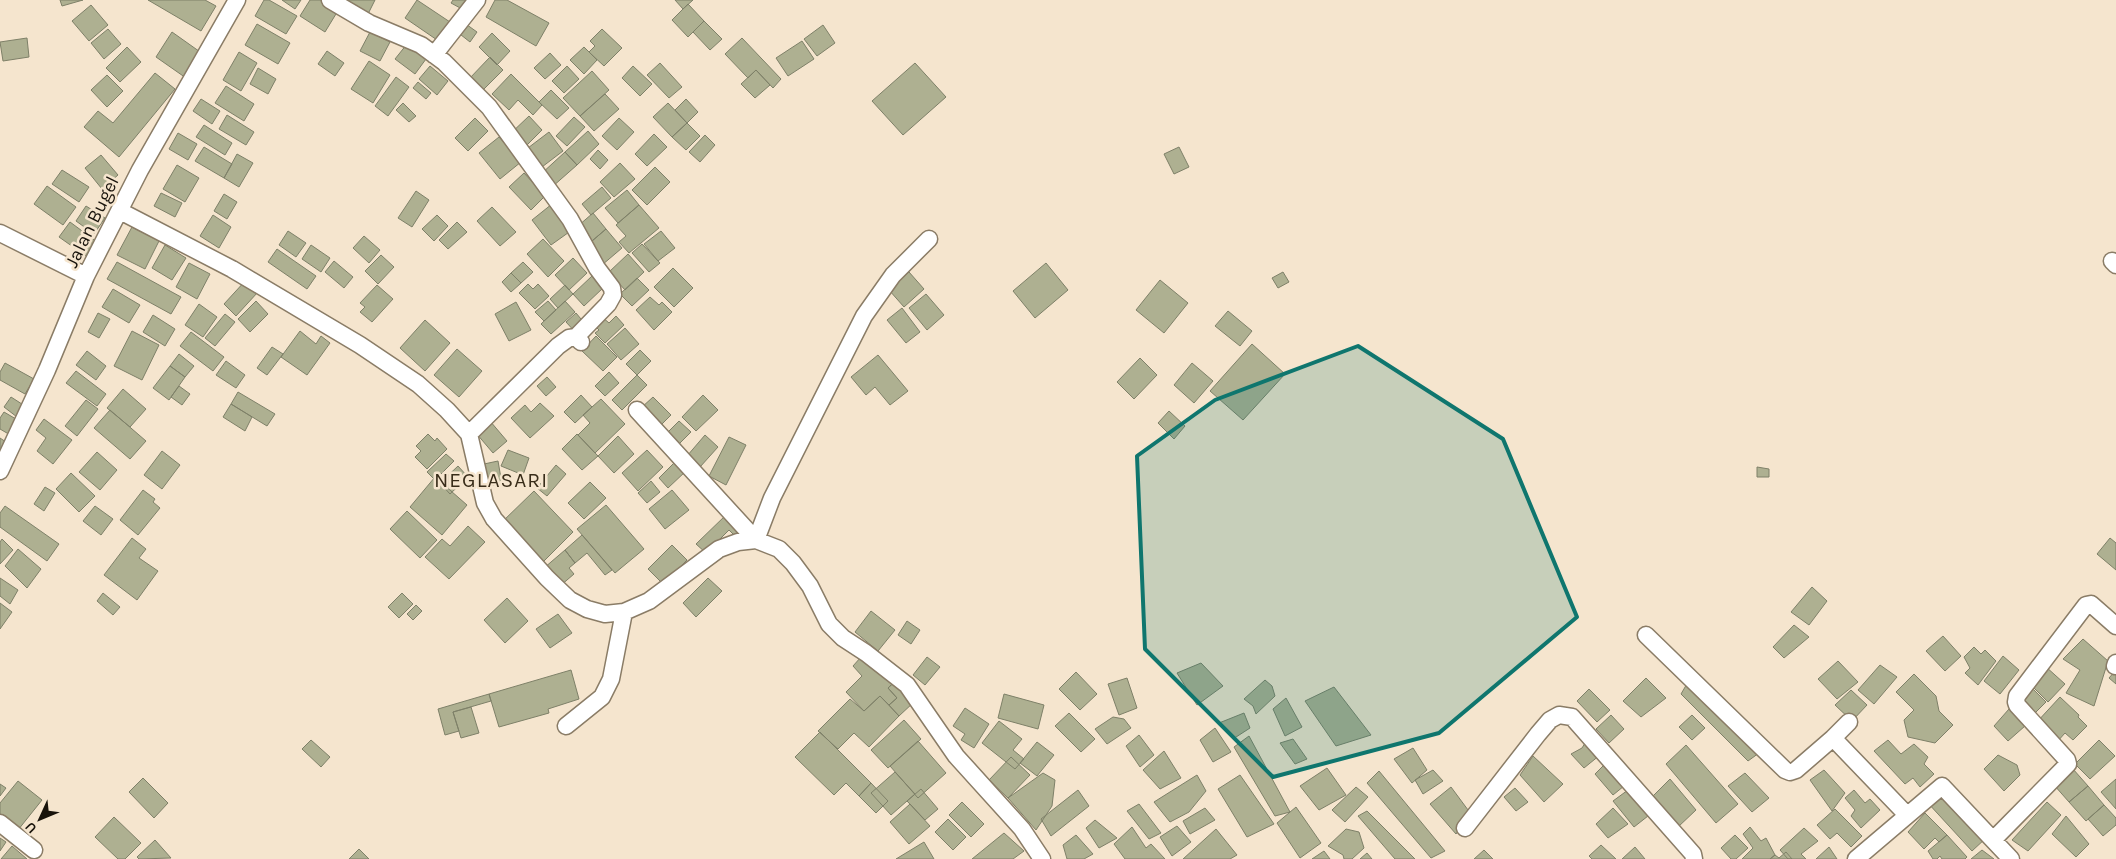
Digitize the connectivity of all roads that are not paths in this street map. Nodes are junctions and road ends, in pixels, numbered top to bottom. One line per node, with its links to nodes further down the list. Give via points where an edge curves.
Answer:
1 (237, 0): 5 (street, Jalan Bugel)
2 (330, 0): 4 (street, via 369,23 421,45)
3 (477, 0): 4 (street)
4 (434, 55): 10 (street, via 489,107 570,219 614,295 578,339 569,338 558,346)
5 (120, 211): 8 (street, Jalan Bugel); 10 (street, via 241,274 360,345 418,384)
6 (0, 233): 8 (street)
7 (929, 239): 12 (street, via 893,275 864,316 772,498)
8 (86, 276): 11 (street, Jalan Bugel)
9 (637, 410): 12 (street)
10 (469, 434): 13 (street, via 485,503 494,519 570,600 605,614)
11 (0, 472)
12 (756, 540): 13 (street, via 719,549 649,601); 24 (street, via 778,549 793,562 810,586 829,624 843,638 907,685 956,756 1022,829)
13 (624, 612): 17 (street, via 611,679 602,697)
14 (2116, 626): 22 (street, via 2095,606 2086,605 2017,696 2018,705 2068,764)
15 (1646, 635): 18 (street, via 1784,770 1796,770)
16 (1849, 722): 18 (street)
17 (566, 726)
18 (1834, 738): 19 (street)
19 (1907, 816): 22 (street, via 1942,786); 26 (street)
20 (0, 823): 23 (street)
21 (1465, 828): 25 (street, via 1538,734 1559,715 1572,717)
22 (1994, 839): 27 (street)
23 (34, 850)
24 (1042, 859)
25 (1694, 859)
26 (1856, 859)
27 (2011, 859)

